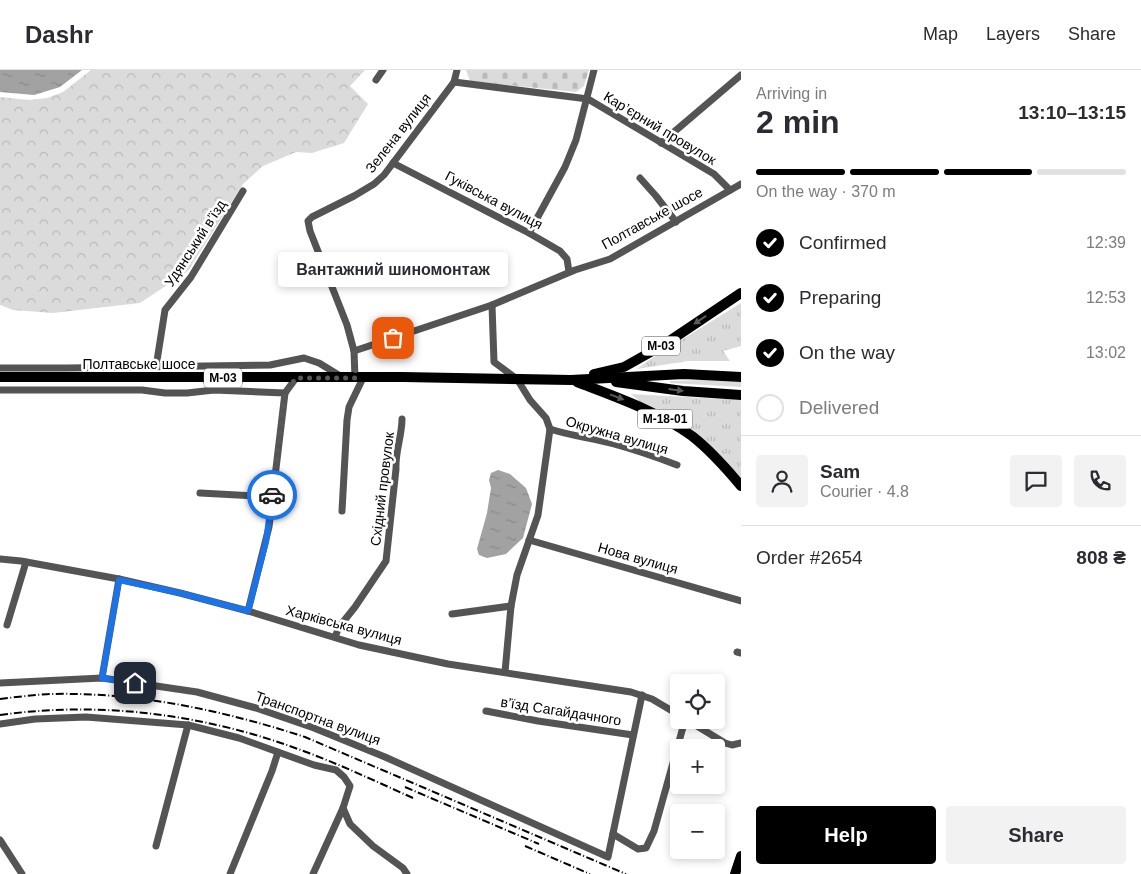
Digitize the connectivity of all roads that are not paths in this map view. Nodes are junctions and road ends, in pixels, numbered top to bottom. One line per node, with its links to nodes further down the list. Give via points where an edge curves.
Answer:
1 (383, 70): 5 (street)
2 (457, 70): 6 (street, Зелена вулиця)
3 (594, 70): 7 (street)
4 (741, 75): 8 (street)
5 (376, 80)
6 (454, 82): 7 (street, Кар’єрний провулок); 9 (street, Зелена вулиця)
7 (588, 100): 8 (street, Кар’єрний провулок); 15 (street, via 565,167)
8 (661, 142): 12 (street, Кар’єрний провулок, via 714,174)
9 (393, 163): 15 (street, Гуківська вулиця); 19 (street, Зелена вулиця, via 374,184 308,221)
10 (640, 178): 14 (street)
11 (741, 184): 12 (street, Полтавське шосе)
12 (730, 190): 14 (street, Полтавське шосе)
13 (243, 191): 20 (street, Удянський в’їзд, via 191,277 165,310)
14 (676, 222): 16 (street, Полтавське шосе, via 610,259)
15 (529, 233): 16 (street, Гуківська вулиця, via 564,254)
16 (569, 272): 18 (street, Полтавське шосе)
17 (741, 293): 29 (highway, М-03, one-way to 29, via 666,344 624,367)
18 (492, 305): 19 (street, Полтавське шосе); 27 (street, via 494,362)
19 (354, 351): 26 (street, Зелена вулиця)
20 (156, 367): 21 (street); 25 (street, via 270,365 304,358)
21 (0, 368)
22 (0, 377): 24 (highway, Полтавське шосе / М-03)
23 (741, 377): 28 (highway, via 684,374)
24 (296, 378): 25 (highway, Полтавське шосе / М-03); 31 (street)
25 (344, 378): 26 (highway, Полтавське шосе / М-03)
26 (359, 378): 27 (highway, Полтавське шосе / М-03); 39 (street, via 347,420)
27 (517, 379): 29 (highway, Полтавське шосе / М-03); 34 (street, via 546,418)
28 (592, 379): 29 (highway, Полтавське шосе / М-03); 32 (highway, М-03, one-way to 32)
29 (571, 380): 36 (highway, М-18-01, one-way to 36, via 635,404 664,419 692,437)
30 (0, 390): 31 (street)
31 (285, 393): 38 (street)
32 (741, 395)
33 (402, 419): 49 (street, Східний провулок, via 386,561 339,627)
34 (550, 429): 35 (street, Окружна вулиця); 40 (street, via 538,516)
35 (677, 465)
36 (741, 486)
37 (200, 493): 38 (street)
38 (272, 497): 46 (street, via 267,535)
39 (342, 511)
40 (529, 540): 44 (street, Нова вулиця); 45 (street, via 517,575)
41 (0, 559): 42 (street, Харківська вулиця)
42 (26, 562): 43 (street, Харківська вулиця); 48 (street)
43 (119, 580): 46 (street, Харківська вулиця); 51 (street)
44 (741, 601)
45 (512, 606): 47 (street); 50 (street)
46 (248, 611): 49 (street, Харківська вулиця)
47 (452, 614)
48 (7, 625)
49 (335, 638): 50 (street, Харківська вулиця, via 448,664)
50 (505, 672): 53 (street, Харківська вулиця)
51 (102, 678): 52 (street, Транспортна вулиця); 64 (street, Транспортна вулиця, via 197,692 314,728 385,756 608,857)
52 (0, 683)
53 (642, 695): 54 (street, Харківська вулиця); 60 (street)
54 (670, 710)
55 (486, 711): 60 (street, в’їзд Сагайдачного)
56 (0, 724): 57 (street, via 86,717)
57 (188, 725): 62 (street); 66 (street)
58 (683, 729): 64 (street, via 649,844 638,850)
59 (702, 729): 61 (street, via 726,743)
60 (633, 735): 64 (street)
61 (741, 743)
62 (278, 752): 63 (street, via 336,770 350,786); 69 (street)
63 (343, 808): 70 (street); 71 (street, via 350,824)
64 (612, 834)
65 (0, 840): 68 (street)
66 (156, 846)
67 (741, 856): 72 (highway)
68 (22, 874)
69 (230, 874)
70 (313, 874)
71 (407, 874)
72 (735, 874)

